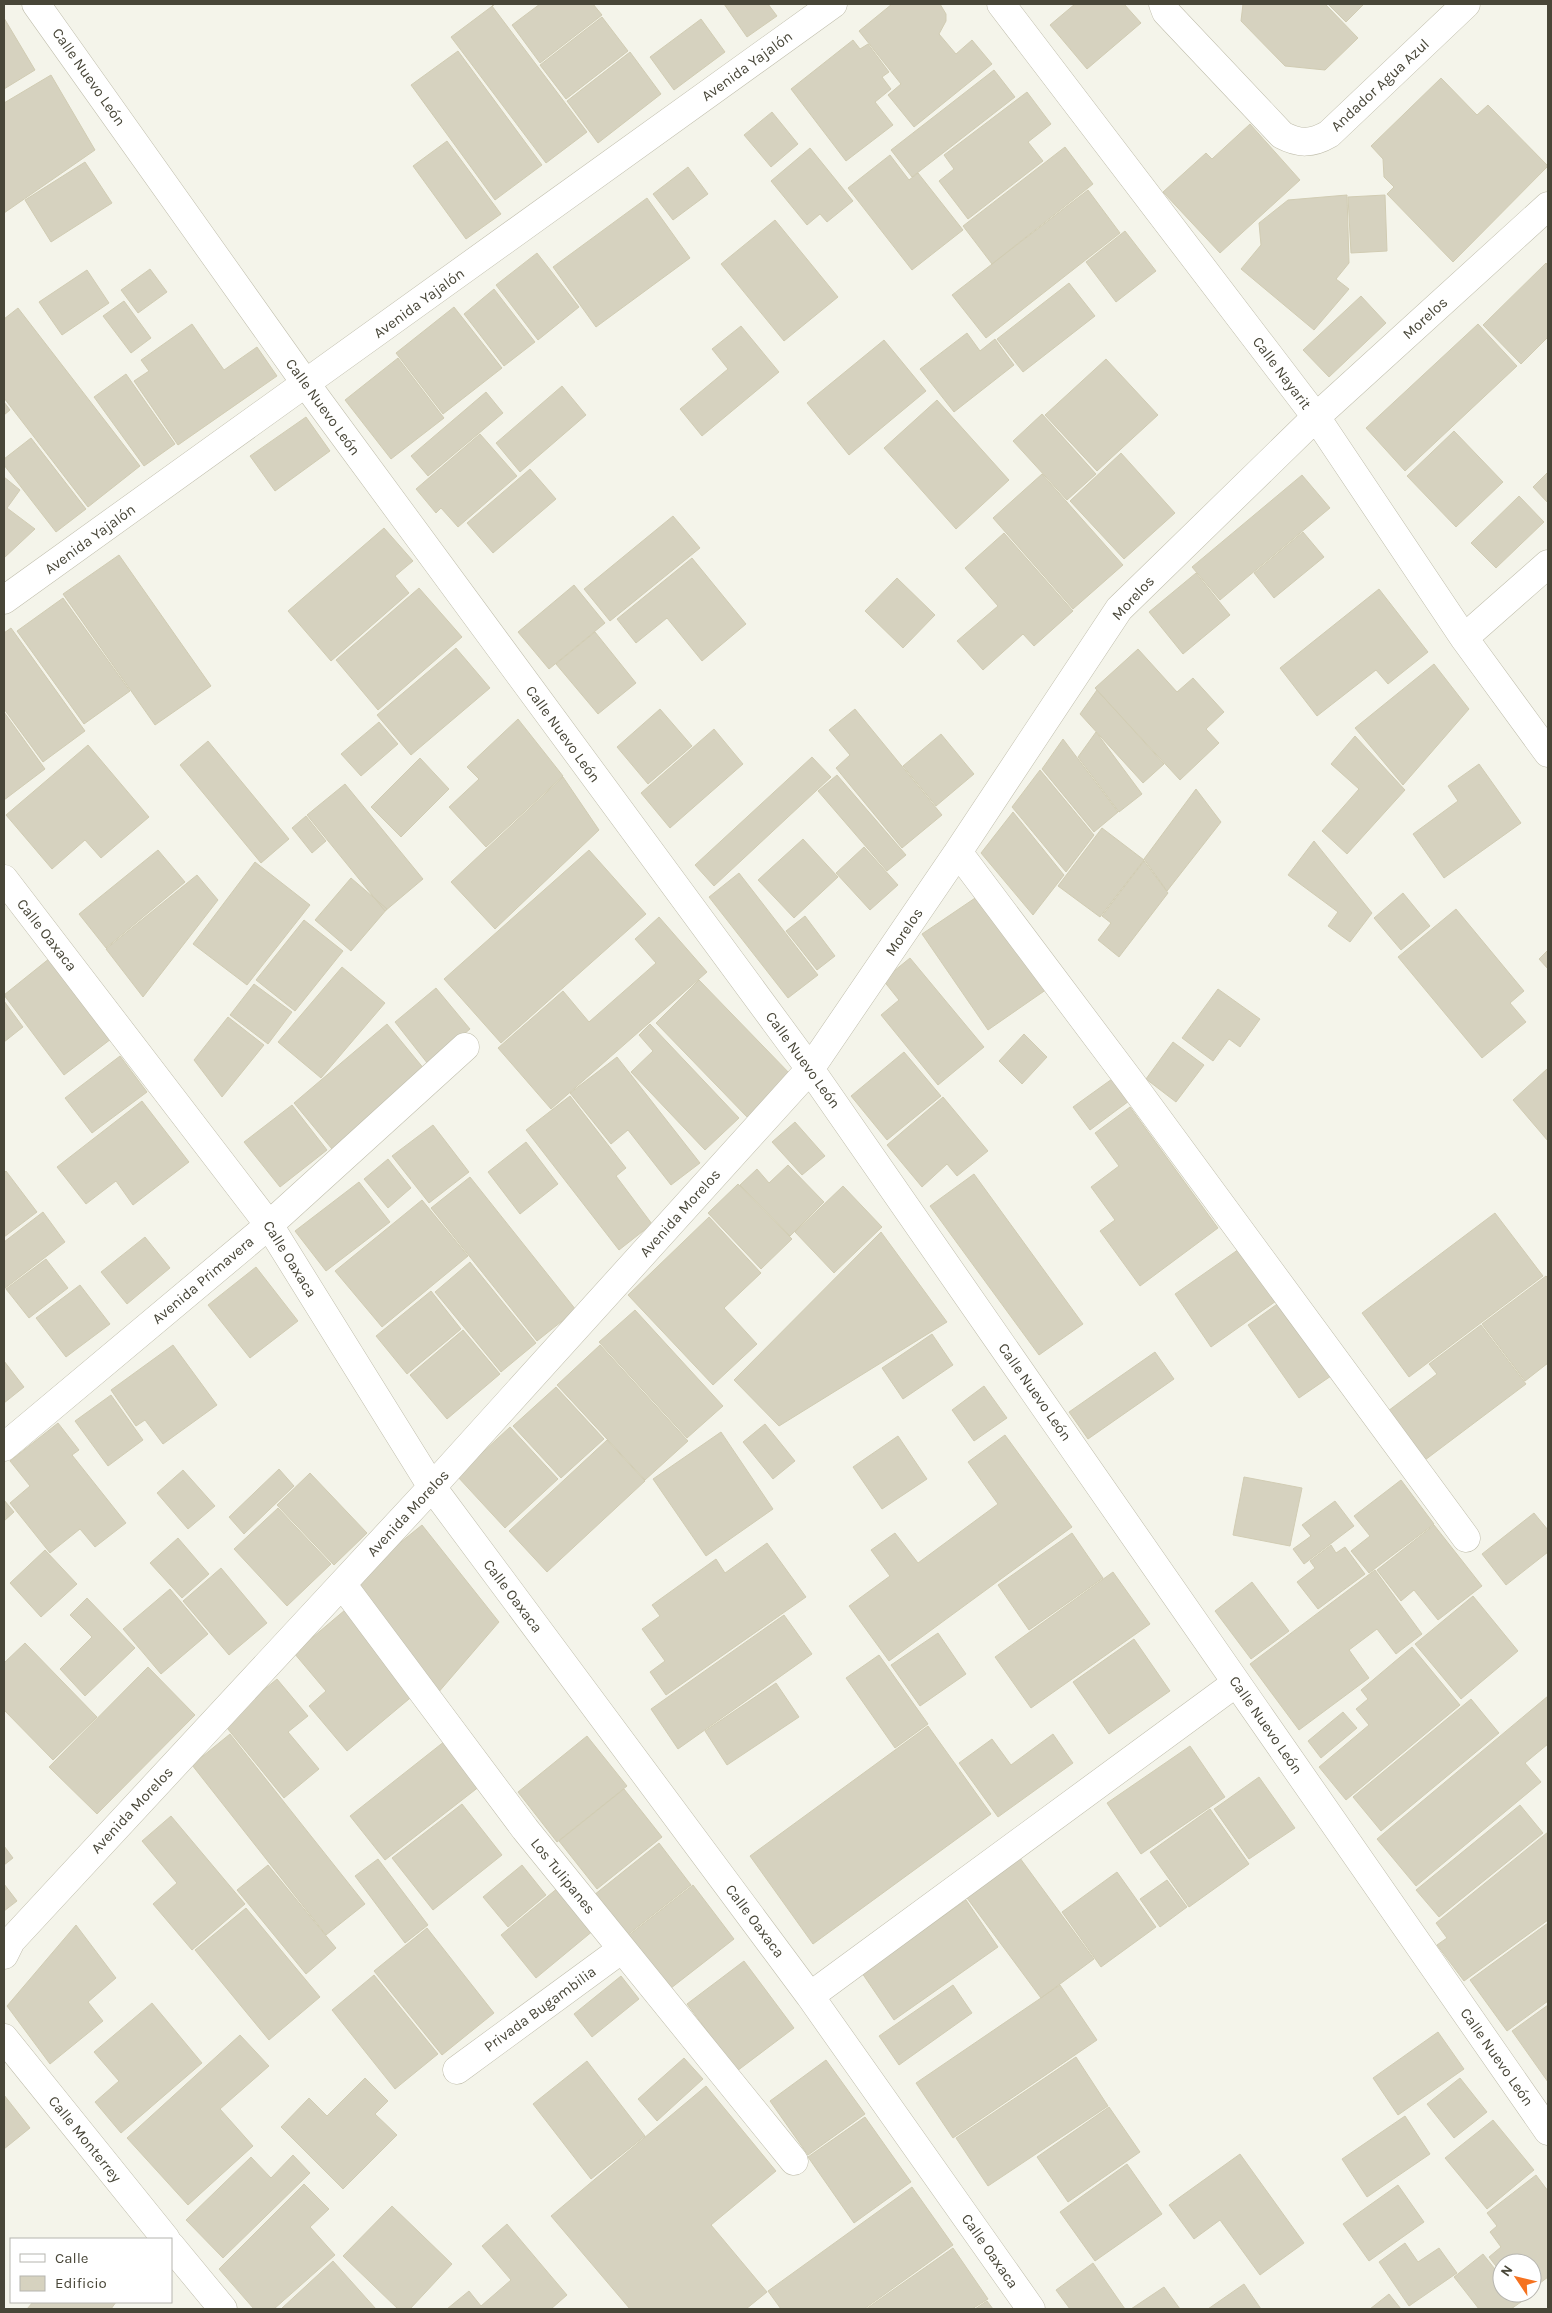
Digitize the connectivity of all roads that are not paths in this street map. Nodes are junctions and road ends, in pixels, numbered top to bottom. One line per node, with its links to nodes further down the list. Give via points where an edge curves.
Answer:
1 (36, 4): 7 (street, Calle Nuevo León)
2 (833, 4): 7 (street, Avenida Yajalón)
3 (1001, 4): 8 (street, Calle Nayarit)
4 (1163, 4): 5 (street, Andador Agua Azul, via 1166,12 1282,135 1305,143 1329,134)
5 (1466, 4)
6 (1548, 206): 8 (street, Morelos)
7 (306, 384): 10 (street, Avenida Yajalón); 16 (street, Calle Nuevo León)
8 (1316, 417): 11 (street, Calle Nayarit); 13 (street, Morelos, via 1119,608)
9 (1548, 564): 11 (street)
10 (4, 600)
11 (1464, 638): 12 (street, Calle Nayarit)
12 (1548, 753)
13 (958, 852): 16 (street, Morelos); 20 (street)
14 (4, 879): 17 (street, Calle Oaxaca)
15 (465, 1047): 17 (street, Avenida Primavera)
16 (810, 1069): 19 (street, Avenida Morelos); 22 (street, Calle Nuevo León)
17 (269, 1224): 18 (street, Avenida Primavera); 19 (street, Calle Oaxaca)
18 (4, 1447)
19 (432, 1487): 21 (street, Avenida Morelos); 25 (street, Calle Oaxaca)
20 (1466, 1538)
21 (342, 1584): 23 (street, Los Tulipanes, via 525,1829); 24 (street, Avenida Morelos, via 11,1941)
22 (1236, 1682): 25 (street); 28 (street, Calle Nuevo León)
23 (622, 1949): 27 (street, Privada Bugambilia); 29 (street, Los Tulipanes)
24 (4, 1955)
25 (810, 1996): 33 (street, Calle Oaxaca)
26 (4, 2038): 30 (street, Calle Monterrey)
27 (457, 2070)
28 (1548, 2131)
29 (794, 2161)
30 (165, 2238)
31 (172, 2247): 32 (street)
32 (222, 2309)
33 (1031, 2309)

